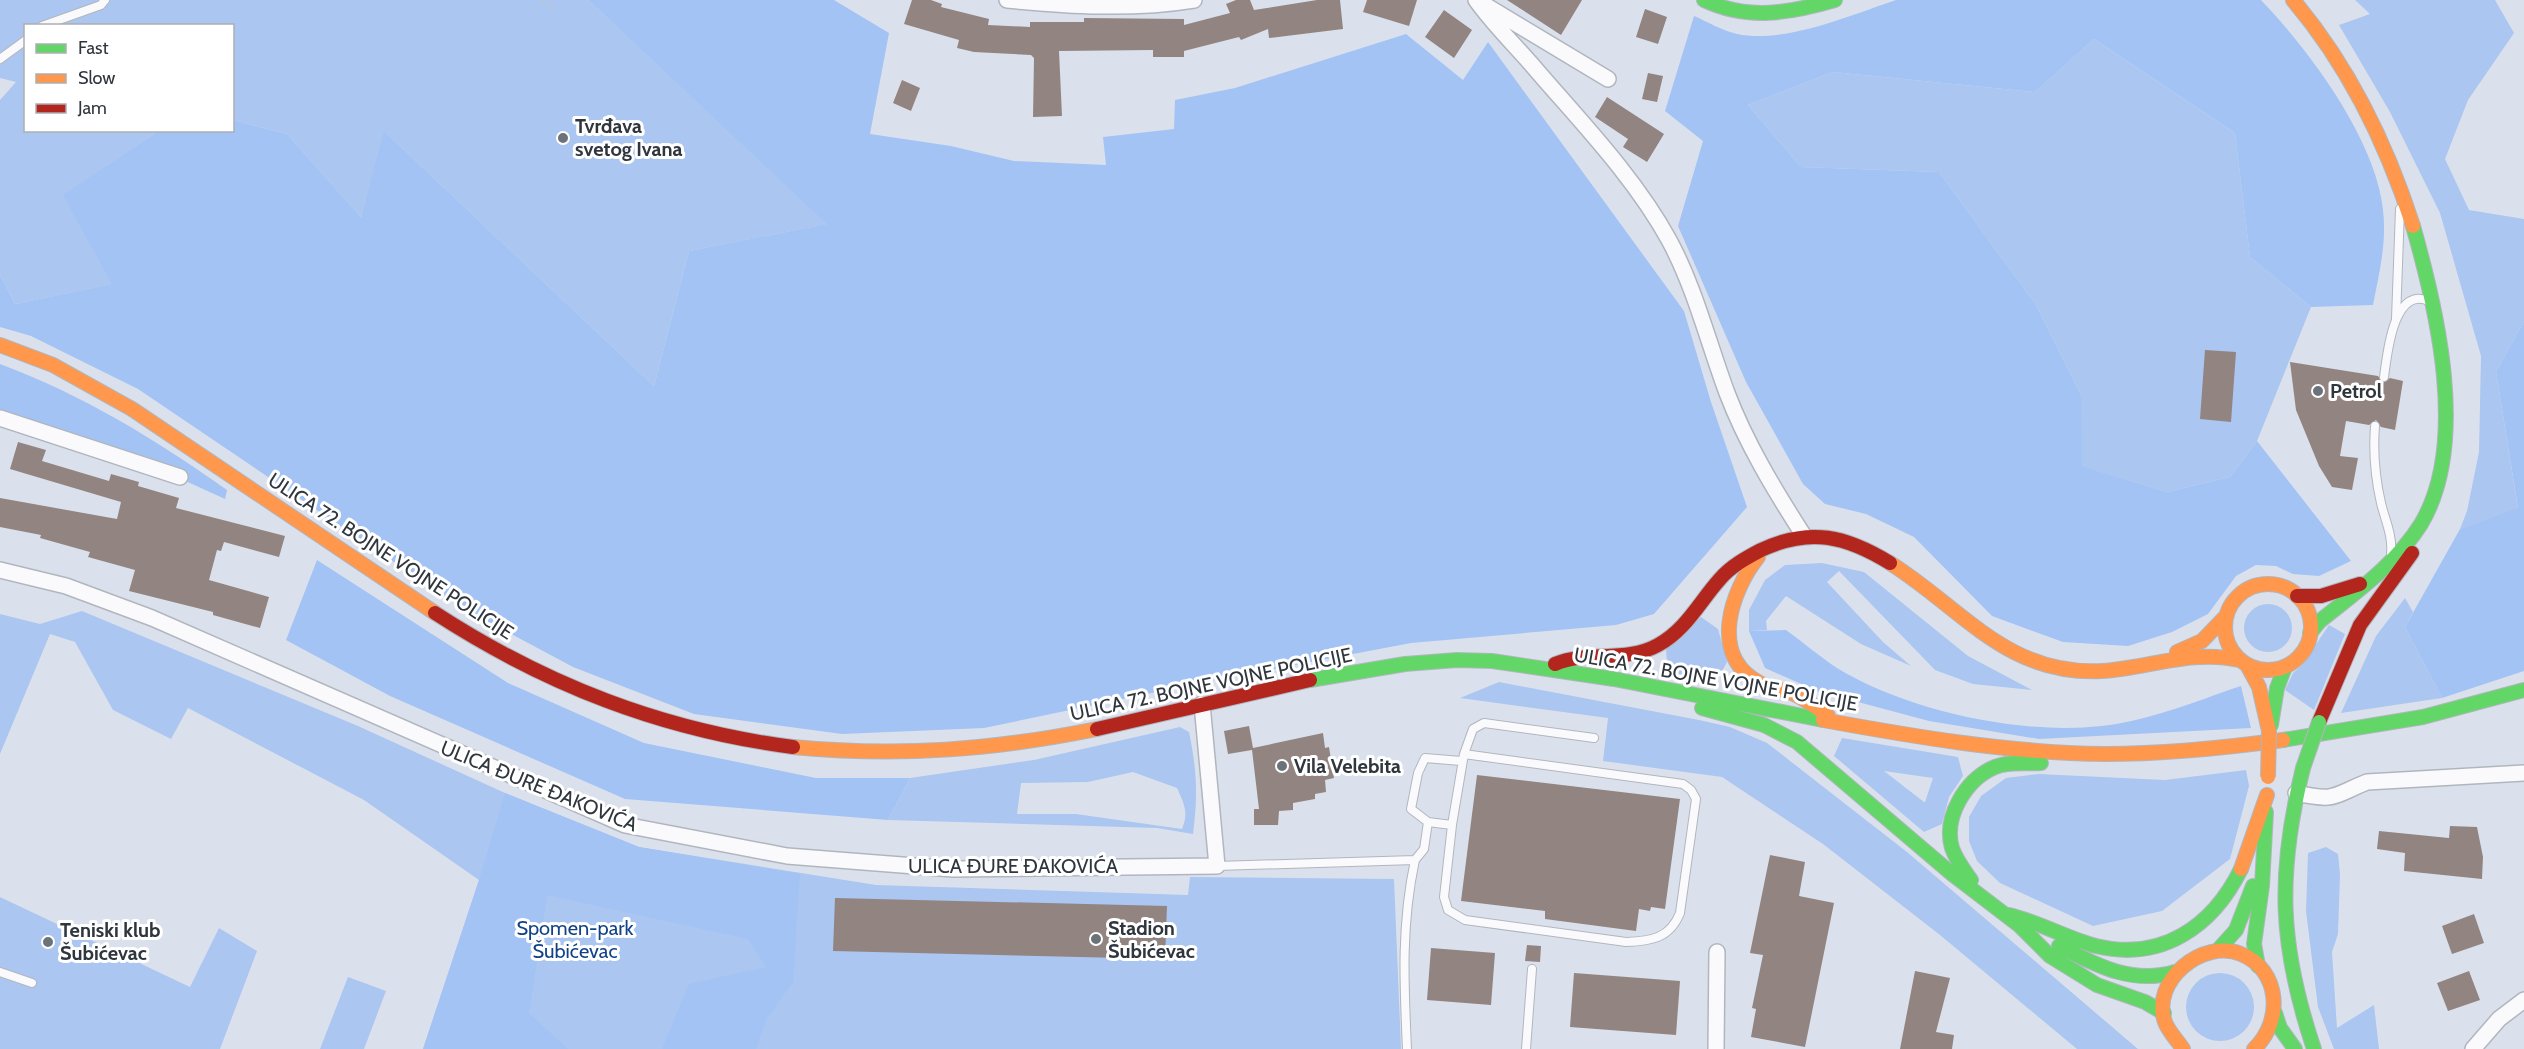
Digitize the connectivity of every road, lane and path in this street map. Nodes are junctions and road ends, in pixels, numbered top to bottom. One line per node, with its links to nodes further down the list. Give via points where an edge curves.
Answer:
1 (105, 0): 10 (lane, via 101,5)
2 (543, 0): 9 (path)
3 (1007, 0): 4 (street, via 1158,6)
4 (1194, 0)
5 (1477, 0): 13 (street); 23 (street, via 1610,158 1668,238 1682,266 1728,395 1766,475)
6 (1704, 0): 7 (main road, via 1743,14 1769,15)
7 (1835, 0)
8 (2293, 0): 14 (main road, via 2335,54)
9 (556, 9)
10 (48, 24)
11 (24, 41): 12 (lane)
12 (0, 59)
13 (1608, 79)
14 (2400, 184): 15 (main road, via 2413,216); 16 (lane)
15 (2433, 303): 16 (lane, via 2418,298 2410,301); 22 (main road, via 2444,392 2445,449 2438,487)
16 (2396, 319): 18 (lane)
17 (0, 345): 37 (main road, ULICA 72. BOJNE VOJNE POLICIJE, via 30,354 140,414 465,633 570,689 641,715 704,732 800,750 911,753 1047,739)
18 (2384, 377)
19 (0, 418): 21 (street)
20 (2375, 426): 25 (lane, via 2376,475 2392,546)
21 (180, 477)
22 (2424, 519): 25 (main road); 44 (main road, bridge, via 2404,566 2358,627 2319,722)
23 (1804, 536): 24 (main road); 31 (main road, via 1856,544 1879,555 1905,571 1972,630 2023,658 2083,671)
24 (1762, 552): 34 (main road, via 1730,568 1716,581 1691,618 1658,646 1638,654 1573,658); 38 (main road, via 1738,584 1731,603 1728,628 1733,650 1744,671 1756,681 1802,698)
25 (2388, 564): 27 (main road)
26 (0, 570): 50 (street, ULICA ĐURE ĐAKOVIĆA, via 66,586 152,618 625,825 787,856 953,870)
27 (2369, 581): 28 (main road, via 2321,596); 30 (main road)
28 (2297, 596): 29 (main road, via 2278,586 2256,586 2234,601); 30 (main road, via 2307,611)
29 (2227, 615): 31 (main road, via 2202,641); 32 (main road, via 2230,648)
30 (2310, 633): 33 (main road, via 2303,653)
31 (2150, 663): 32 (main road, via 2210,656)
32 (2243, 663): 33 (main road, via 2270,670); 39 (main road, via 2259,687)
33 (2285, 666): 39 (main road)
34 (1549, 668): 35 (main road, ULICA 72. BOJNE VOJNE POLICIJE); 37 (main road, ULICA 72. BOJNE VOJNE POLICIJE, via 1498,661 1429,663 1344,674)
35 (1664, 687): 38 (main road, ULICA 72. BOJNE VOJNE POLICIJE); 51 (main road, via 1691,705 1789,736)
36 (2524, 690): 41 (main road, ULICA 72. BOJNE VOJNE POLICIJE, via 2427,717 2246,746 2172,753)
37 (1202, 704): 50 (street)
38 (1834, 720): 41 (main road, ULICA 72. BOJNE VOJNE POLICIJE, via 1950,740)
39 (2269, 731): 45 (main road, bridge)
40 (1594, 738): 42 (lane, via 1484,723 1473,729)
41 (2074, 753): 51 (main road, via 2053,761 2012,762 1993,768 1967,789 1954,814 1951,843 1957,861)
42 (1462, 758): 46 (lane, via 1425,758 1411,809); 47 (lane); 47 (lane, via 1683,784 1691,790 1696,799 1675,925 1665,935 1649,941 1626,942 1465,920 1448,910 1444,897)
43 (2524, 773): 44 (street, via 2367,782 2336,798)
44 (2296, 794): 70 (main road, via 2284,867 2285,938 2296,1001)
45 (2267, 795): 48 (main road); 52 (main road, via 2248,852 2224,901 2210,918 2183,936 2147,947 2107,948)
46 (1428, 822): 47 (lane); 49 (lane, via 1424,849)
47 (1452, 825)
48 (2264, 851): 54 (main road, via 2238,927); 56 (main road, via 2254,944)
49 (1415, 860): 50 (lane); 64 (lane, via 1402,957)
50 (1217, 866)
51 (1981, 894): 52 (main road)
52 (2005, 914): 53 (main road)
53 (2020, 926): 59 (main road, via 2120,973 2152,979); 62 (main road, via 2074,973)
54 (2218, 950): 56 (main road, via 2233,952); 59 (main road, via 2194,956)
55 (1717, 952): 66 (street)
56 (2258, 966): 63 (main road, via 2272,988)
57 (1532, 969): 65 (lane)
58 (0, 972): 60 (lane)
59 (2175, 972): 62 (main road, via 2166,992)
60 (32, 983)
61 (2524, 1000): 71 (street, via 2499,1019)
62 (2164, 1013): 67 (main road, via 2168,1028)
63 (2275, 1013): 68 (main road, via 2270,1029); 69 (main road)
64 (1407, 1049)
65 (1526, 1049)
66 (1716, 1049)
67 (2183, 1049)
68 (2254, 1049)
69 (2295, 1049)
70 (2314, 1049)
71 (2473, 1049)

